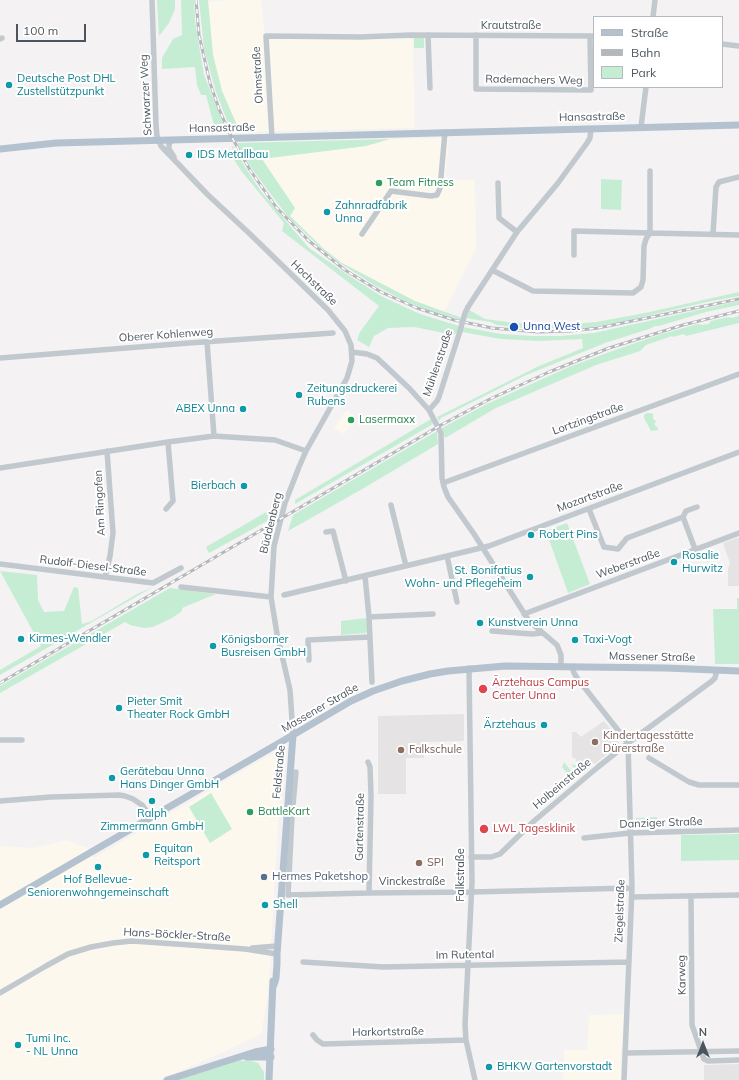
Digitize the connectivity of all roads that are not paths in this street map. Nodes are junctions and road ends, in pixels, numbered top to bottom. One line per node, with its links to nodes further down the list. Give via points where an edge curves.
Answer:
1 (152, 0): 17 (street, Schwarzer Weg, via 156,125)
2 (655, 0): 3 (street)
3 (653, 16)
4 (428, 35): 5 (street, Krautstraße); 6 (street, Krautstraße); 10 (street)
5 (476, 35): 7 (street, Krautstraße); 7 (street, Rademachers Weg, via 476,89 591,90)
6 (266, 36): 16 (street, Ohmstraße)
7 (592, 36)
8 (723, 44): 9 (street)
9 (739, 46)
10 (430, 88)
11 (646, 88): 13 (street)
12 (739, 125): 13 (main road, Hansastraße)
13 (641, 127): 14 (main road, Hansastraße)
14 (591, 129): 15 (main road, Hansastraße); 24 (street, Mühlenstraße, via 590,138 558,183)
15 (445, 132): 16 (main road, Hansastraße); 26 (street, via 440,188 437,195 391,191)
16 (272, 138): 18 (main road, Hansastraße)
17 (159, 140): 18 (main road, Hansastraße); 19 (main road, Hansastraße, via 56,143); 20 (street, Hochstraße, via 164,150)
18 (172, 140): 20 (street, Hochstraße, via 169,149)
19 (0, 149)
20 (179, 166): 33 (street, Hochstraße, via 336,318 346,331)
21 (650, 171): 25 (street)
22 (739, 177): 27 (street, via 719,182 716,187)
23 (498, 183): 24 (street, via 499,218)
24 (517, 232): 30 (street, Mühlenstraße)
25 (650, 233): 27 (street); 29 (street, via 574,231); 30 (street, via 644,246 644,280 641,287 633,293 533,291)
26 (362, 234)
27 (713, 234): 28 (street)
28 (739, 235)
29 (574, 255)
30 (492, 270): 36 (street, Mühlenstraße, bridge, via 465,313 438,401)
31 (333, 333): 32 (street, Oberer Kohlenweg)
32 (207, 342): 34 (street, Oberer Kohlenweg); 37 (street)
33 (352, 352): 36 (street, via 377,358); 40 (street, Büddenberg, via 347,378)
34 (0, 358)
35 (739, 374): 43 (street, Lortzingstraße)
36 (429, 410): 43 (street, Mühlenstraße, via 441,433)
37 (214, 436): 38 (street); 40 (street, via 275,440)
38 (168, 442): 39 (street); 46 (street, via 173,501)
39 (107, 451): 42 (street); 58 (street, Am Ringofen, via 113,533)
40 (306, 451): 62 (street, Büddenberg, via 279,525 272,558)
41 (739, 452): 47 (street, Mozartstraße)
42 (0, 468)
43 (443, 483): 51 (street, Mühlenstraße, via 448,497)
44 (391, 505): 55 (street)
45 (697, 507): 48 (street, via 686,511)
46 (166, 508)
47 (589, 508): 48 (street, via 604,547 618,548 627,538); 51 (street, Mozartstraße)
48 (683, 517): 52 (street)
49 (326, 532): 59 (street, via 333,531)
50 (739, 533): 52 (street, Weberstraße)
51 (482, 547): 53 (street, Mozartstraße); 65 (street, Mühlenstraße)
52 (695, 549): 65 (street, Weberstraße)
53 (447, 556): 55 (street, Mozartstraße); 63 (street)
54 (0, 564): 58 (street, Rudolf-Diesel-Straße)
55 (406, 566): 57 (street, Mozartstraße)
56 (181, 568): 58 (street, Rudolf-Diesel-Straße, via 153,583)
57 (365, 576): 59 (street, Mozartstraße); 66 (street)
58 (105, 577)
59 (346, 581): 61 (street, Mozartstraße)
60 (181, 587): 62 (street)
61 (284, 595)
62 (271, 597): 77 (street, Büddenberg, via 290,690)
63 (457, 602)
64 (433, 614): 66 (street)
65 (524, 614): 68 (street, Mühlenstraße)
66 (369, 618): 69 (street)
67 (492, 631): 68 (street)
68 (542, 633): 71 (street, Mühlenstraße, via 556,645 561,655)
69 (370, 637): 70 (street, via 308,640); 76 (street)
70 (309, 660)
71 (561, 667): 72 (main road, Massener Straße); 73 (main road, Massener Straße)
72 (572, 667): 74 (main road, Massener Straße); 80 (street, via 577,678)
73 (469, 668): 77 (main road, Massener Straße, via 430,674 378,689 351,701); 90 (street, Falkstraße)
74 (717, 670): 75 (main road, Massener Straße); 80 (street, Holbeinstraße, via 716,678)
75 (739, 671)
76 (372, 682)
77 (293, 735): 86 (main road, Massener Straße); 99 (main road, Feldstraße)
78 (0, 740): 79 (street)
79 (22, 740)
80 (628, 743): 88 (street, Ziegelstraße); 90 (street, Holbeinstraße, via 534,821 500,854 491,857)
81 (649, 758): 84 (street, via 698,785)
82 (368, 762): 92 (street, Gartenstraße, via 371,796)
83 (296, 772): 95 (street, Feldstraße)
84 (739, 785)
85 (0, 801): 86 (street, via 119,795 142,805)
86 (151, 817): 98 (main road, Massener Straße)
87 (739, 830): 88 (street, Danziger Straße)
88 (630, 833): 89 (street, Danziger Straße); 91 (street, Ziegelstraße)
89 (584, 838)
90 (471, 857): 93 (street, Falkstraße)
91 (632, 888): 93 (street, Vinckestraße); 97 (street, Ziegelstraße)
92 (369, 892): 93 (street, Vinckestraße); 95 (street, Vinckestraße)
93 (472, 892): 104 (street, Falkstraße)
94 (739, 894): 96 (street)
95 (288, 895)
96 (691, 896): 97 (street); 110 (street, Karweg, via 692,1025)
97 (632, 897): 103 (street, Ziegelstraße)
98 (0, 905)
99 (277, 946): 100 (street, Hans-Böckler-Straße); 101 (main road, Feldstraße)
100 (245, 949): 101 (street, Hans-Böckler-Straße); 105 (street, Hans-Böckler-Straße, via 132,941 99,945 57,960)
101 (276, 954): 108 (main road, Feldstraße, via 278,960 274,985)
102 (302, 962): 104 (street, Im Rutental, via 383,967)
103 (629, 962): 104 (street, Im Rutental); 111 (street, Ziegelstraße)
104 (468, 966): 107 (street, Falkstraße)
105 (0, 993)
106 (313, 1035): 107 (street, Harkortstraße, via 323,1044)
107 (466, 1040): 120 (street, Falkstraße)
108 (271, 1049): 112 (main road); 114 (main road, Feldstraße)
109 (739, 1051): 110 (street)
110 (701, 1052): 111 (street); 115 (street, via 708,1061)
111 (626, 1053): 121 (street, Ziegelstraße)
112 (242, 1057): 113 (main road); 117 (main road)
113 (254, 1057): 114 (main road); 116 (main road)
114 (271, 1057): 116 (main road, Feldstraße)
115 (739, 1060)
116 (270, 1070): 119 (main road, Feldstraße)
117 (175, 1078): 118 (main road)
118 (167, 1080)
119 (269, 1080)
120 (476, 1080)
121 (624, 1080)

